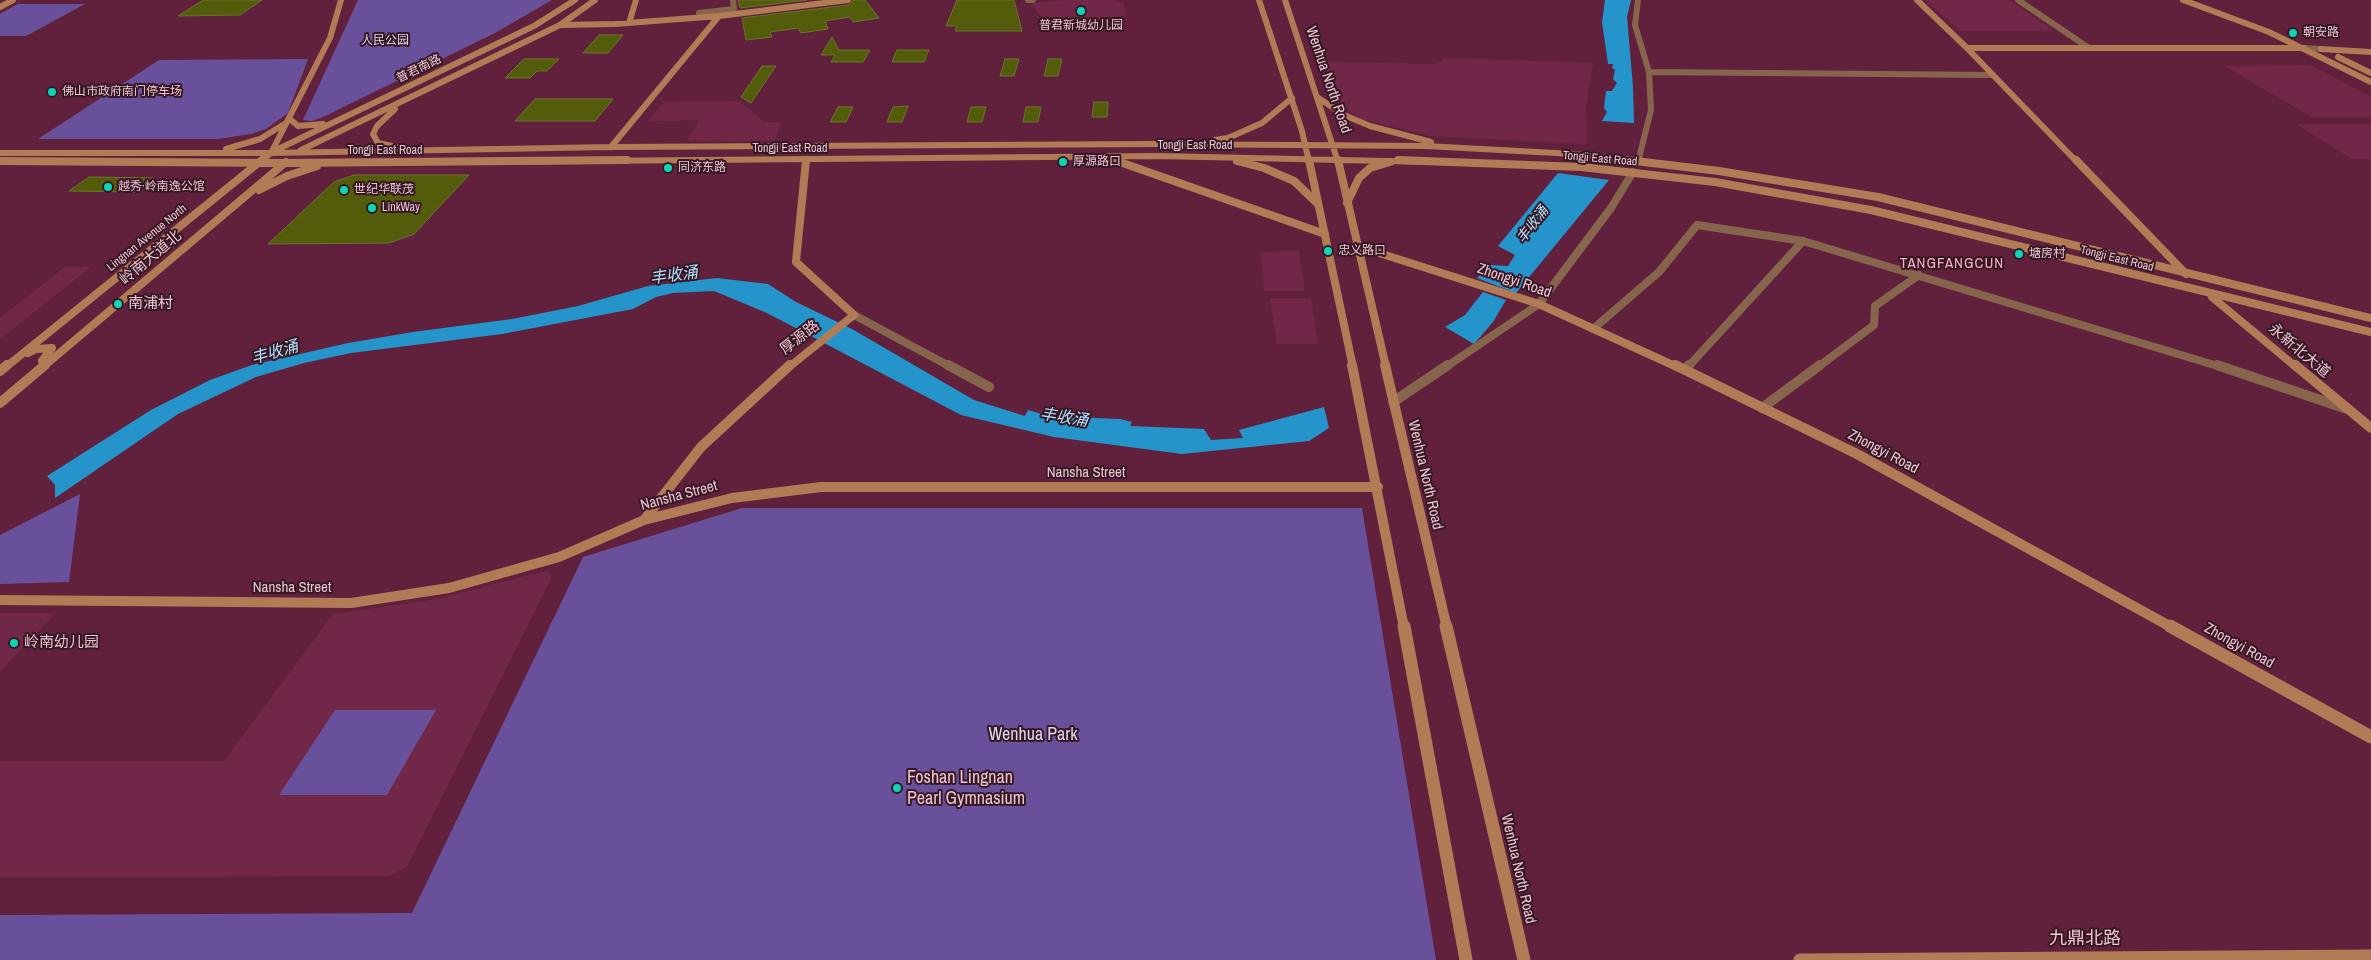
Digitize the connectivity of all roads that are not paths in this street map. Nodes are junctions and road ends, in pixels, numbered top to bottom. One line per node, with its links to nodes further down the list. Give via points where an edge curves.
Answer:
1 (13, 0): 18 (main road)
2 (341, 0): 36 (main road, Lingnan Avenue North, via 330,38)
3 (575, 0): 35 (main road, 普君南路, via 534,26)
4 (595, 0): 22 (main road, 普君南路)
5 (636, 0): 21 (main road)
6 (734, 0): 20 (street, via 734,9 699,13)
7 (848, 0): 17 (main road)
8 (1028, 0): 9 (street)
9 (1033, 0)
10 (1259, 0): 34 (main road)
11 (1285, 0): 32 (main road, Wenhua North Road)
12 (1638, 0): 28 (street, via 1635,26)
13 (1917, 0): 23 (main road, 永新北大道)
14 (2018, 0): 24 (street)
15 (2182, 0): 25 (main road)
16 (2197, 0): 26 (main road)
17 (835, 1): 19 (main road)
18 (0, 7)
19 (719, 16): 20 (main road); 40 (main road)
20 (700, 17): 21 (main road)
21 (629, 23): 22 (main road)
22 (560, 25): 33 (main road, 普君南路)
23 (1967, 48): 24 (main road); 30 (main road, 永新北大道)
24 (2089, 48): 25 (main road)
25 (2304, 48): 26 (street); 31 (main road)
26 (2321, 49): 27 (main road); 29 (main road)
27 (2371, 52)
28 (1649, 72): 30 (street); 55 (street, via 1651,110)
29 (2371, 73)
30 (1993, 75): 65 (main road, 永新北大道)
31 (2371, 82)
32 (1317, 97): 39 (main road, Wenhua North Road); 41 (main road, via 1344,115 1370,126)
33 (410, 98): 42 (main road, via 377,126 373,134 378,142); 43 (main road, 普君南路)
34 (1292, 98): 37 (main road, via 1262,123 1228,138); 38 (main road)
35 (345, 118): 36 (main road, via 304,126 293,124); 46 (main road, 普君南路)
36 (290, 119): 45 (main road, via 274,132 248,144); 46 (main road, Lingnan Avenue North)
37 (1180, 144): 38 (main road, Tongji East Road); 40 (main road, Tongji East Road)
38 (1305, 145): 39 (main road, Tongji East Road); 49 (main road)
39 (1334, 145): 41 (main road, Tongji East Road); 50 (main road, Wenhua North Road)
40 (611, 148): 42 (main road, Tongji East Road)
41 (1466, 148): 55 (main road, Tongji East Road, via 1574,154)
42 (443, 150): 43 (main road, Tongji East Road)
43 (298, 152): 46 (main road, Tongji East Road); 57 (main road, 岭南大道北)
44 (0, 153): 45 (main road, Tongji East Road)
45 (208, 153): 46 (main road, Tongji East Road)
46 (270, 153): 56 (main road, Lingnan Avenue North)
47 (1104, 157): 48 (main road, Tongji East Road); 51 (main road, Tongji East Road); 62 (main road)
48 (1219, 157): 49 (main road, Tongji East Road); 60 (main road, via 1264,168 1294,181)
49 (1309, 158): 50 (main road, Tongji East Road); 60 (main road)
50 (1337, 158): 52 (main road, Tongji East Road); 61 (main road, Wenhua North Road)
51 (806, 160): 54 (main road, Tongji East Road); 69 (main road, via 796,262)
52 (1400, 160): 58 (main road, Tongji East Road); 61 (main road, via 1370,168 1359,178)
53 (0, 162): 56 (main road, Tongji East Road)
54 (340, 162): 57 (main road, Tongji East Road); 59 (main road, via 287,176)
55 (1637, 162): 65 (main road, Tongji East Road, via 1719,171 1878,197)
56 (257, 163): 57 (main road, Tongji East Road); 73 (main road, Lingnan Avenue North)
57 (285, 163): 59 (main road, 岭南大道北)
58 (1632, 172): 67 (main road, Tongji East Road, via 1715,182 1871,210); 68 (street, via 1611,208)
59 (241, 200): 77 (main road, 岭南大道北)
60 (1318, 204): 62 (main road)
61 (1347, 204): 64 (main road, Wenhua North Road)
62 (1325, 234): 82 (main road)
63 (1803, 241): 66 (street); 71 (street, via 1697,225 1659,272); 74 (street)
64 (1357, 246): 68 (main road, Zhongyi Road); 78 (main road, Wenhua North Road)
65 (2186, 274): 67 (main road, 永新北大道); 70 (main road, Tongji East Road)
66 (1919, 275): 79 (street, via 1875,306 1874,325); 80 (street, via 2239,372)
67 (2209, 294): 72 (main road, Tongji East Road); 80 (main road, 永新北大道)
68 (1534, 303): 71 (main road, Zhongyi Road); 78 (street)
69 (854, 315): 76 (street); 83 (main road, 厚源路, via 806,351 701,447)
70 (2371, 318)
71 (1593, 329): 74 (main road, Zhongyi Road)
72 (2371, 332)
73 (14, 360): 75 (main road, Lingnan Avenue North); 77 (main road, via 36,349 52,348 50,354 13,384)
74 (1686, 370): 79 (main road, Zhongyi Road)
75 (0, 371)
76 (989, 387)
77 (3, 401)
78 (1393, 402): 89 (main road, Wenhua North Road)
79 (1762, 408): 85 (main road, Zhongyi Road, via 1857,454)
80 (2348, 409): 81 (main road, 永新北大道)
81 (2371, 428)
82 (1378, 487): 83 (main road, Nansha Street, via 821,487 732,498); 88 (main road)
83 (644, 520): 84 (main road, Nansha Street, via 550,560 449,588 351,603)
84 (0, 600)
85 (2371, 737)
86 (2371, 956): 87 (main road, 九鼎北路)
87 (1887, 959): 90 (main road, 九鼎北路)
88 (1466, 960)
89 (1524, 960)
90 (1800, 960)

